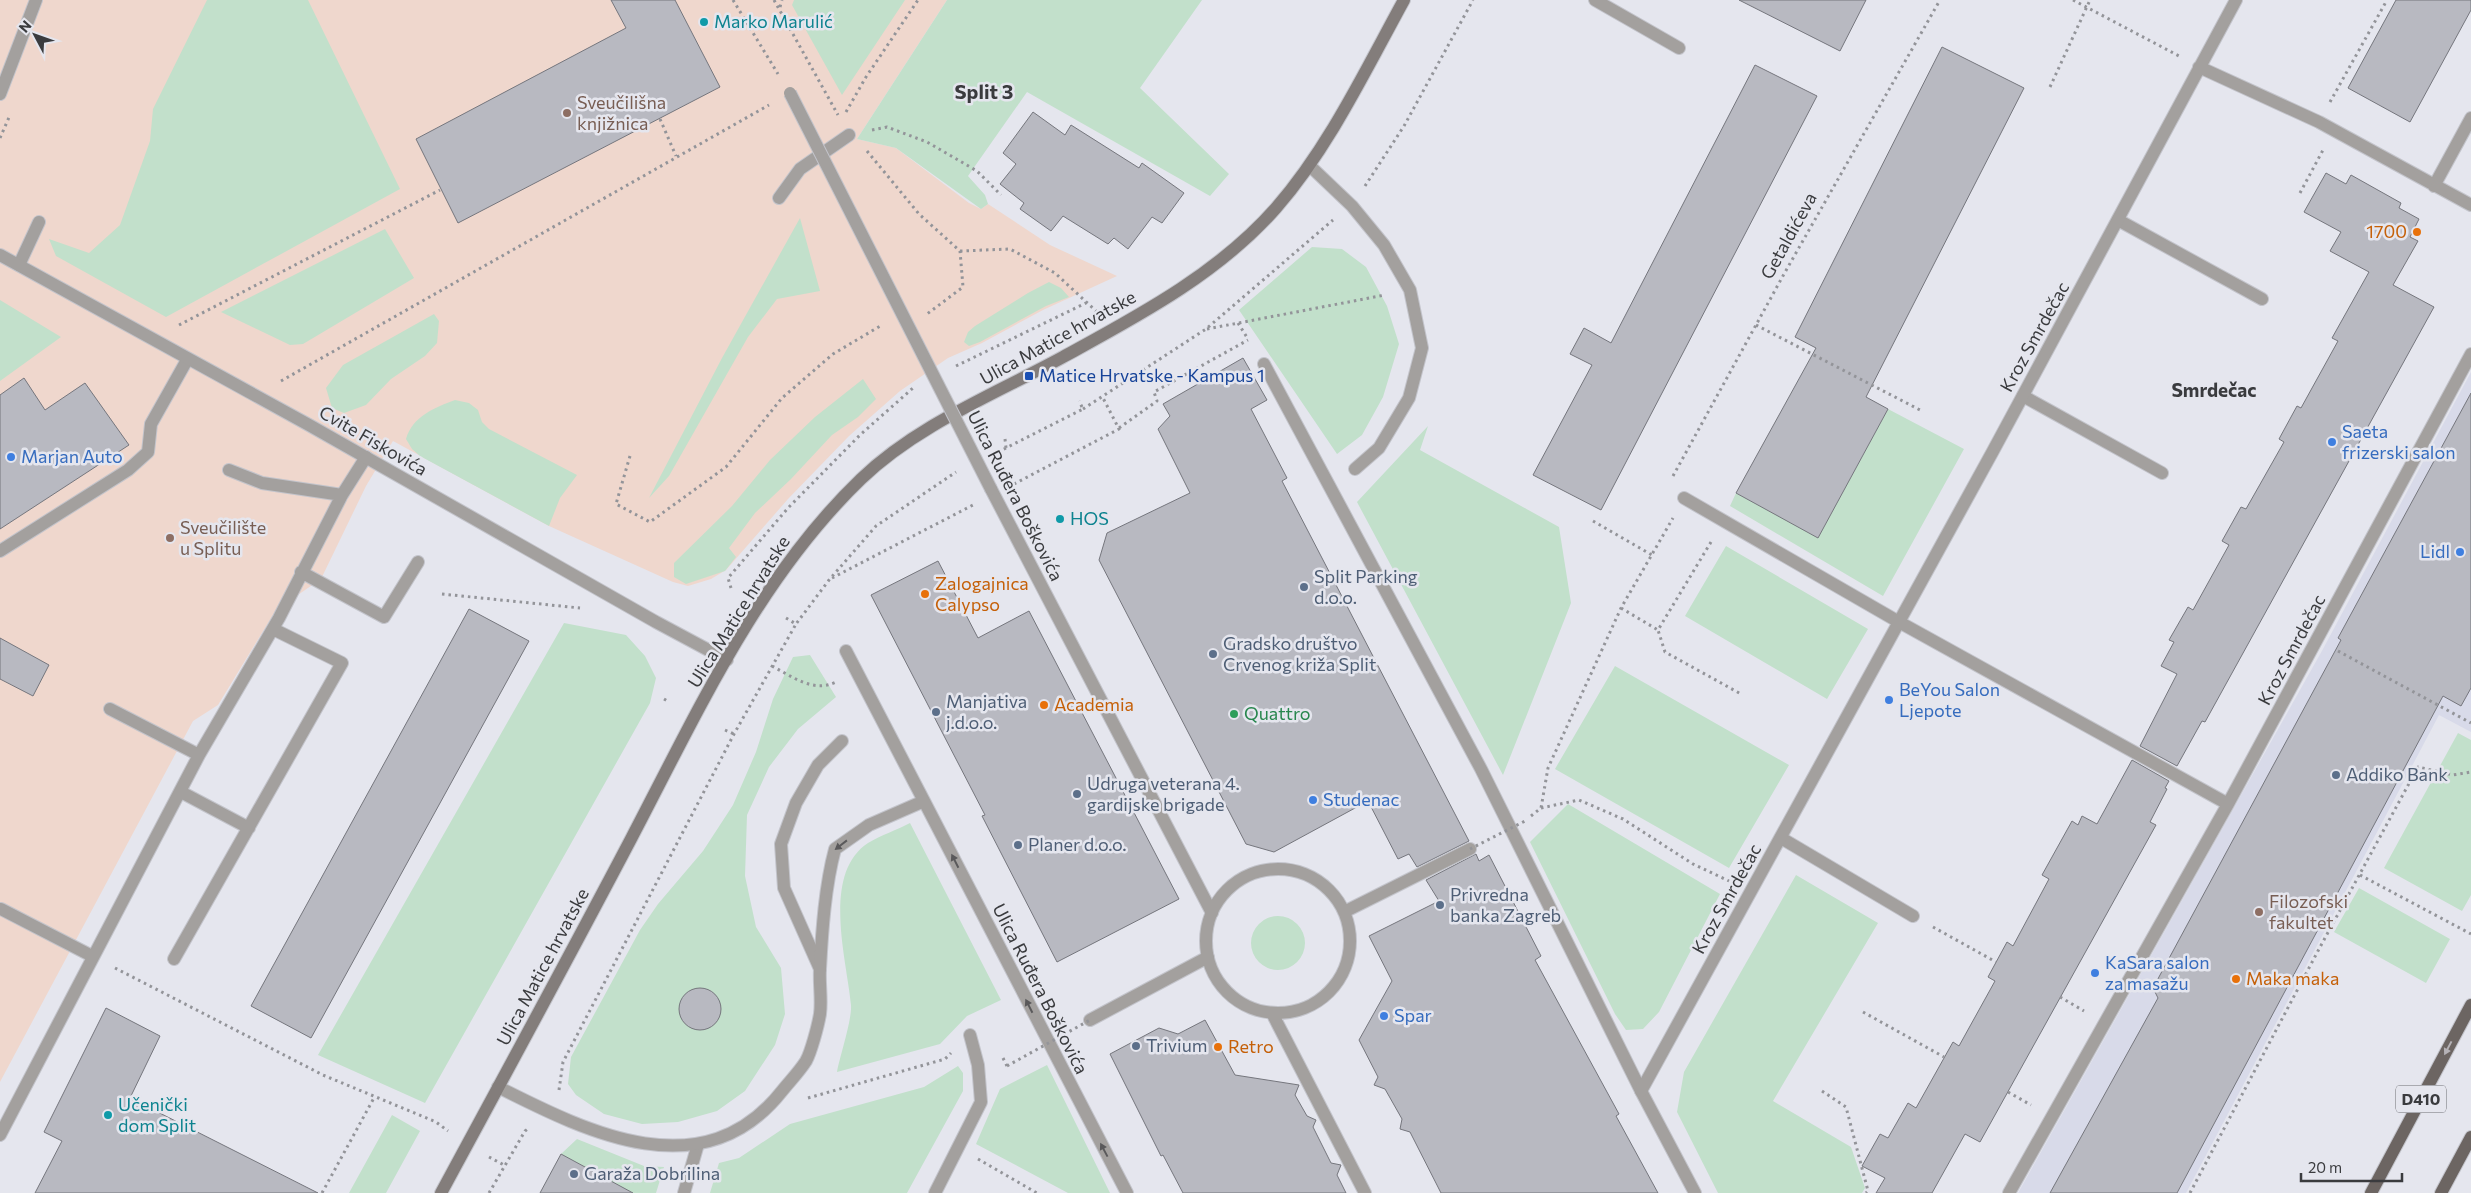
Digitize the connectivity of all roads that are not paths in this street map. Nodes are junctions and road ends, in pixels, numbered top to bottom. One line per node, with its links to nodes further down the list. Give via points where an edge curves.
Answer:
1 (36, 0): 8 (street)
2 (1404, 0): 11 (street, Ulica Matice hrvatske)
3 (1595, 0): 5 (street)
4 (2236, 0): 6 (street, Kroz Smrdečac)
5 (1679, 48)
6 (2199, 67): 12 (street, via 2334,130); 15 (street, Kroz Smrdečac)
7 (790, 93): 48 (street, Ulica Ruđera Boškovića, bridge)
8 (0, 94)
9 (2471, 118): 12 (street)
10 (849, 135): 13 (street, via 800,169)
11 (1310, 166): 25 (street, via 1352,206 1384,245 1410,290 1422,348 1409,398 1379,448); 36 (street, Ulica Matice hrvatske, via 1274,210 1232,251 1172,295 916,436 862,477 788,563)
12 (2434, 186): 14 (street)
13 (778, 198)
14 (2471, 205)
15 (2118, 220): 19 (street); 23 (street, Kroz Smrdečac)
16 (39, 222): 18 (street)
17 (0, 255): 18 (street, Cvite Fiskovića)
18 (18, 265): 21 (street, Cvite Fiskovića)
19 (2262, 299)
20 (2471, 354): 42 (street, Kroz Smrdečac)
21 (188, 360): 24 (street, Cvite Fiskovića); 30 (street, via 151,424 148,452 128,470)
22 (1264, 364): 59 (street, via 1481,769)
23 (2023, 396): 27 (street); 33 (street, Kroz Smrdečac)
24 (366, 457): 28 (street); 36 (street, Cvite Fiskovića)
25 (1354, 469)
26 (229, 470): 28 (street, via 262,483)
27 (2162, 473)
28 (342, 495): 32 (street)
29 (1684, 498): 33 (street)
30 (0, 551)
31 (418, 562): 32 (street, via 384,617)
32 (301, 572): 34 (street)
33 (1899, 622): 42 (street); 44 (street, Kroz Smrdečac)
34 (273, 629): 39 (street); 43 (street, via 342,663)
35 (846, 651): 41 (street, Ulica Ruđera Boškovića)
36 (727, 660): 58 (street, Ulica Matice hrvatske)
37 (110, 709): 39 (street)
38 (842, 740): 53 (street, via 818,765 796,802 781,844 784,888)
39 (199, 754): 40 (street)
40 (181, 792): 43 (street); 50 (street)
41 (924, 801): 53 (street, one-way to 53, via 870,825 835,849 827,878); 66 (street, Ulica Ruđera Boškovića, one-way to 41)
42 (2228, 804): 69 (street, Kroz Smrdečac)
43 (249, 828): 52 (street)
44 (1781, 838): 49 (street); 59 (street, Kroz Smrdečac)
45 (1470, 849): 47 (street)
46 (1, 909): 50 (street)
47 (1344, 912): 48 (street, via 1336,896 1317,880 1295,870 1270,869 1246,876 1226,890); 55 (street, via 1351,942 1346,965 1335,986 1318,1001 1296,1011)
48 (1212, 913): 51 (street, via 1206,933)
49 (1913, 916)
50 (92, 956): 60 (street)
51 (1208, 956): 55 (street, via 1224,989 1254,1009); 56 (street, Ulica Ruđera Boškovića)
52 (174, 959)
53 (820, 969): 62 (street, via 820,1014 806,1060 768,1108 734,1133)
54 (2471, 1005): 70 (main road, D410, one-way to 70)
55 (1272, 1013): 67 (street)
56 (1090, 1020)
57 (970, 1035): 65 (street, via 978,1065 981,1102)
58 (498, 1087): 62 (street, via 546,1111 611,1136 652,1146); 63 (street, Ulica Matice hrvatske)
59 (1641, 1091): 68 (street)
60 (0, 1135)
61 (2471, 1138): 71 (main road)
62 (698, 1144): 64 (street)
63 (441, 1193)
64 (684, 1193)
65 (935, 1193)
66 (1127, 1193)
67 (1365, 1193)
68 (1695, 1193)
69 (2009, 1193)
70 (2371, 1193)
71 (2441, 1193)

